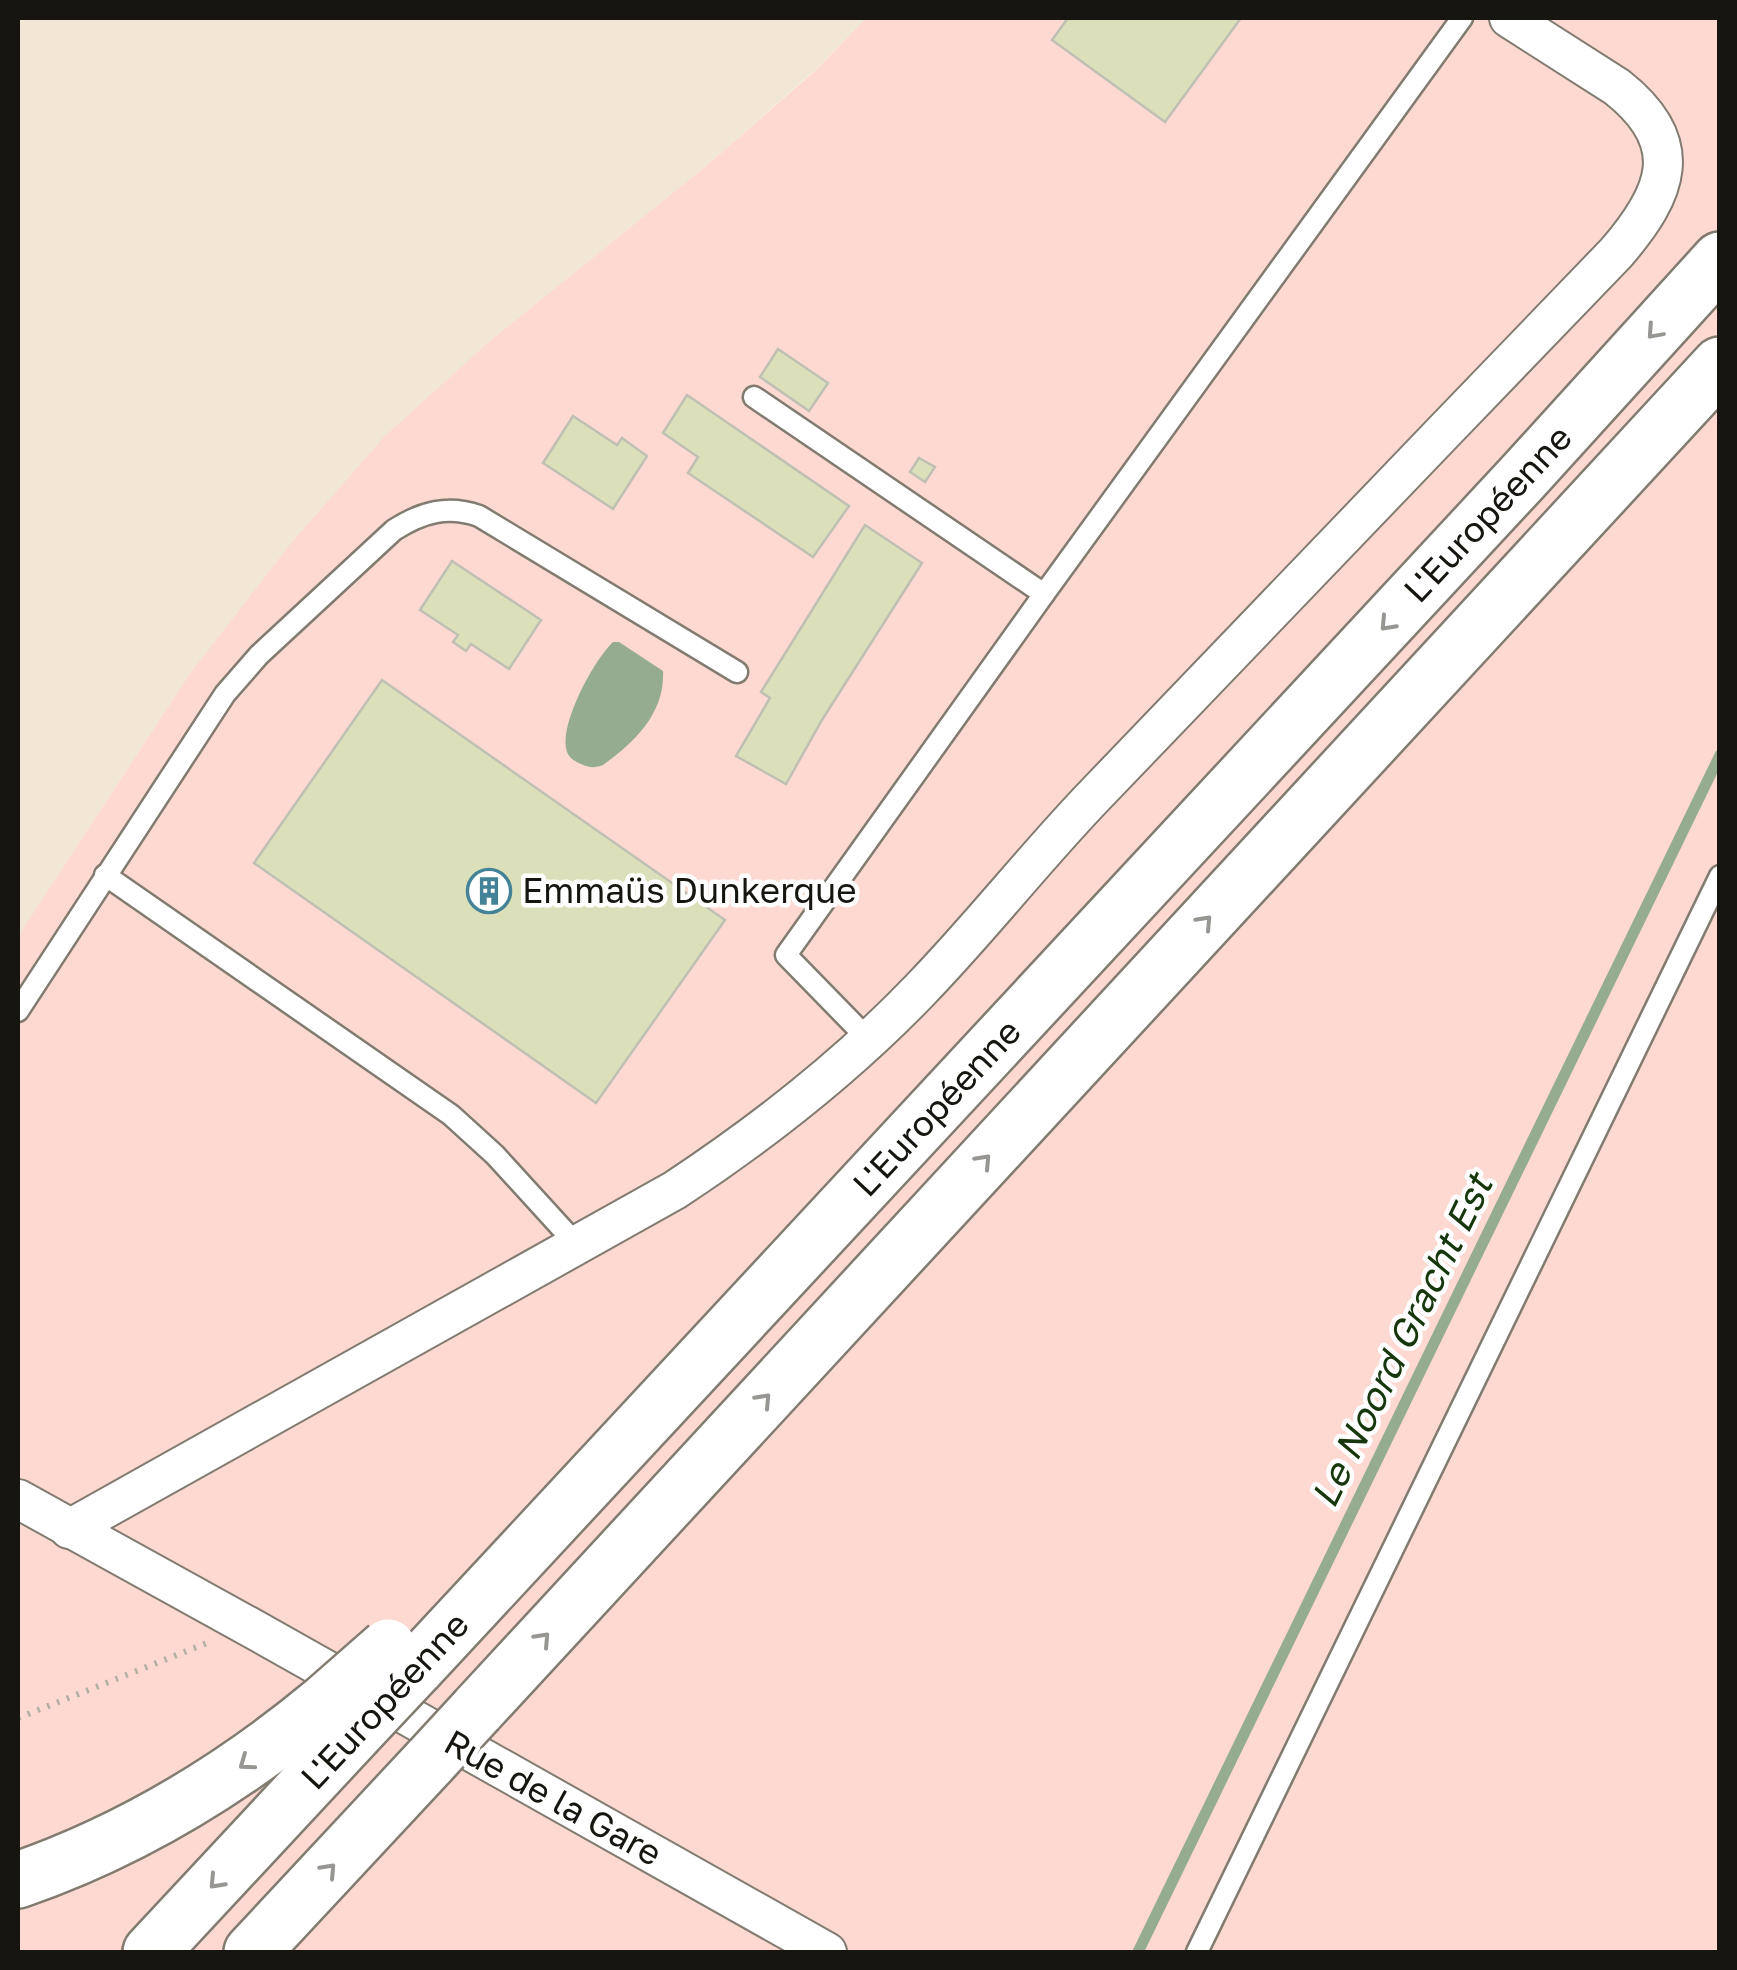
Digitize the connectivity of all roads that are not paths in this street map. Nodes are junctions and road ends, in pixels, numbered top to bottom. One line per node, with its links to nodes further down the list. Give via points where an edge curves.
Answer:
1 (1462, 18): 6 (lane)
2 (1509, 18): 11 (street, via 1617,88 1653,124 1663,169 1643,220 1066,824)
3 (1720, 260): 15 (highway, L'Européenne, one-way to 15, bridge, via 1152,878)
4 (1720, 365): 17 (highway, L'Européenne, one-way to 4, bridge)
5 (754, 397): 6 (lane)
6 (1044, 594): 11 (lane, via 786,955)
7 (737, 672): 8 (lane, via 479,516 464,510 426,514 394,530 241,674)
8 (106, 875): 10 (lane); 12 (lane, via 451,1115)
9 (1720, 876): 20 (lane)
10 (18, 1011)
11 (869, 1040): 12 (street, via 724,1158)
12 (578, 1246): 14 (street)
13 (18, 1499): 14 (street, Rue de la Gare)
14 (69, 1529): 19 (street, Rue de la Gare)
15 (338, 1719): 16 (highway, one-way to 16, via 118,1839); 18 (highway, L'Européenne, one-way to 18)
16 (18, 1880)
17 (258, 1949)
18 (151, 1952)
19 (826, 1952)
20 (1197, 1952)

